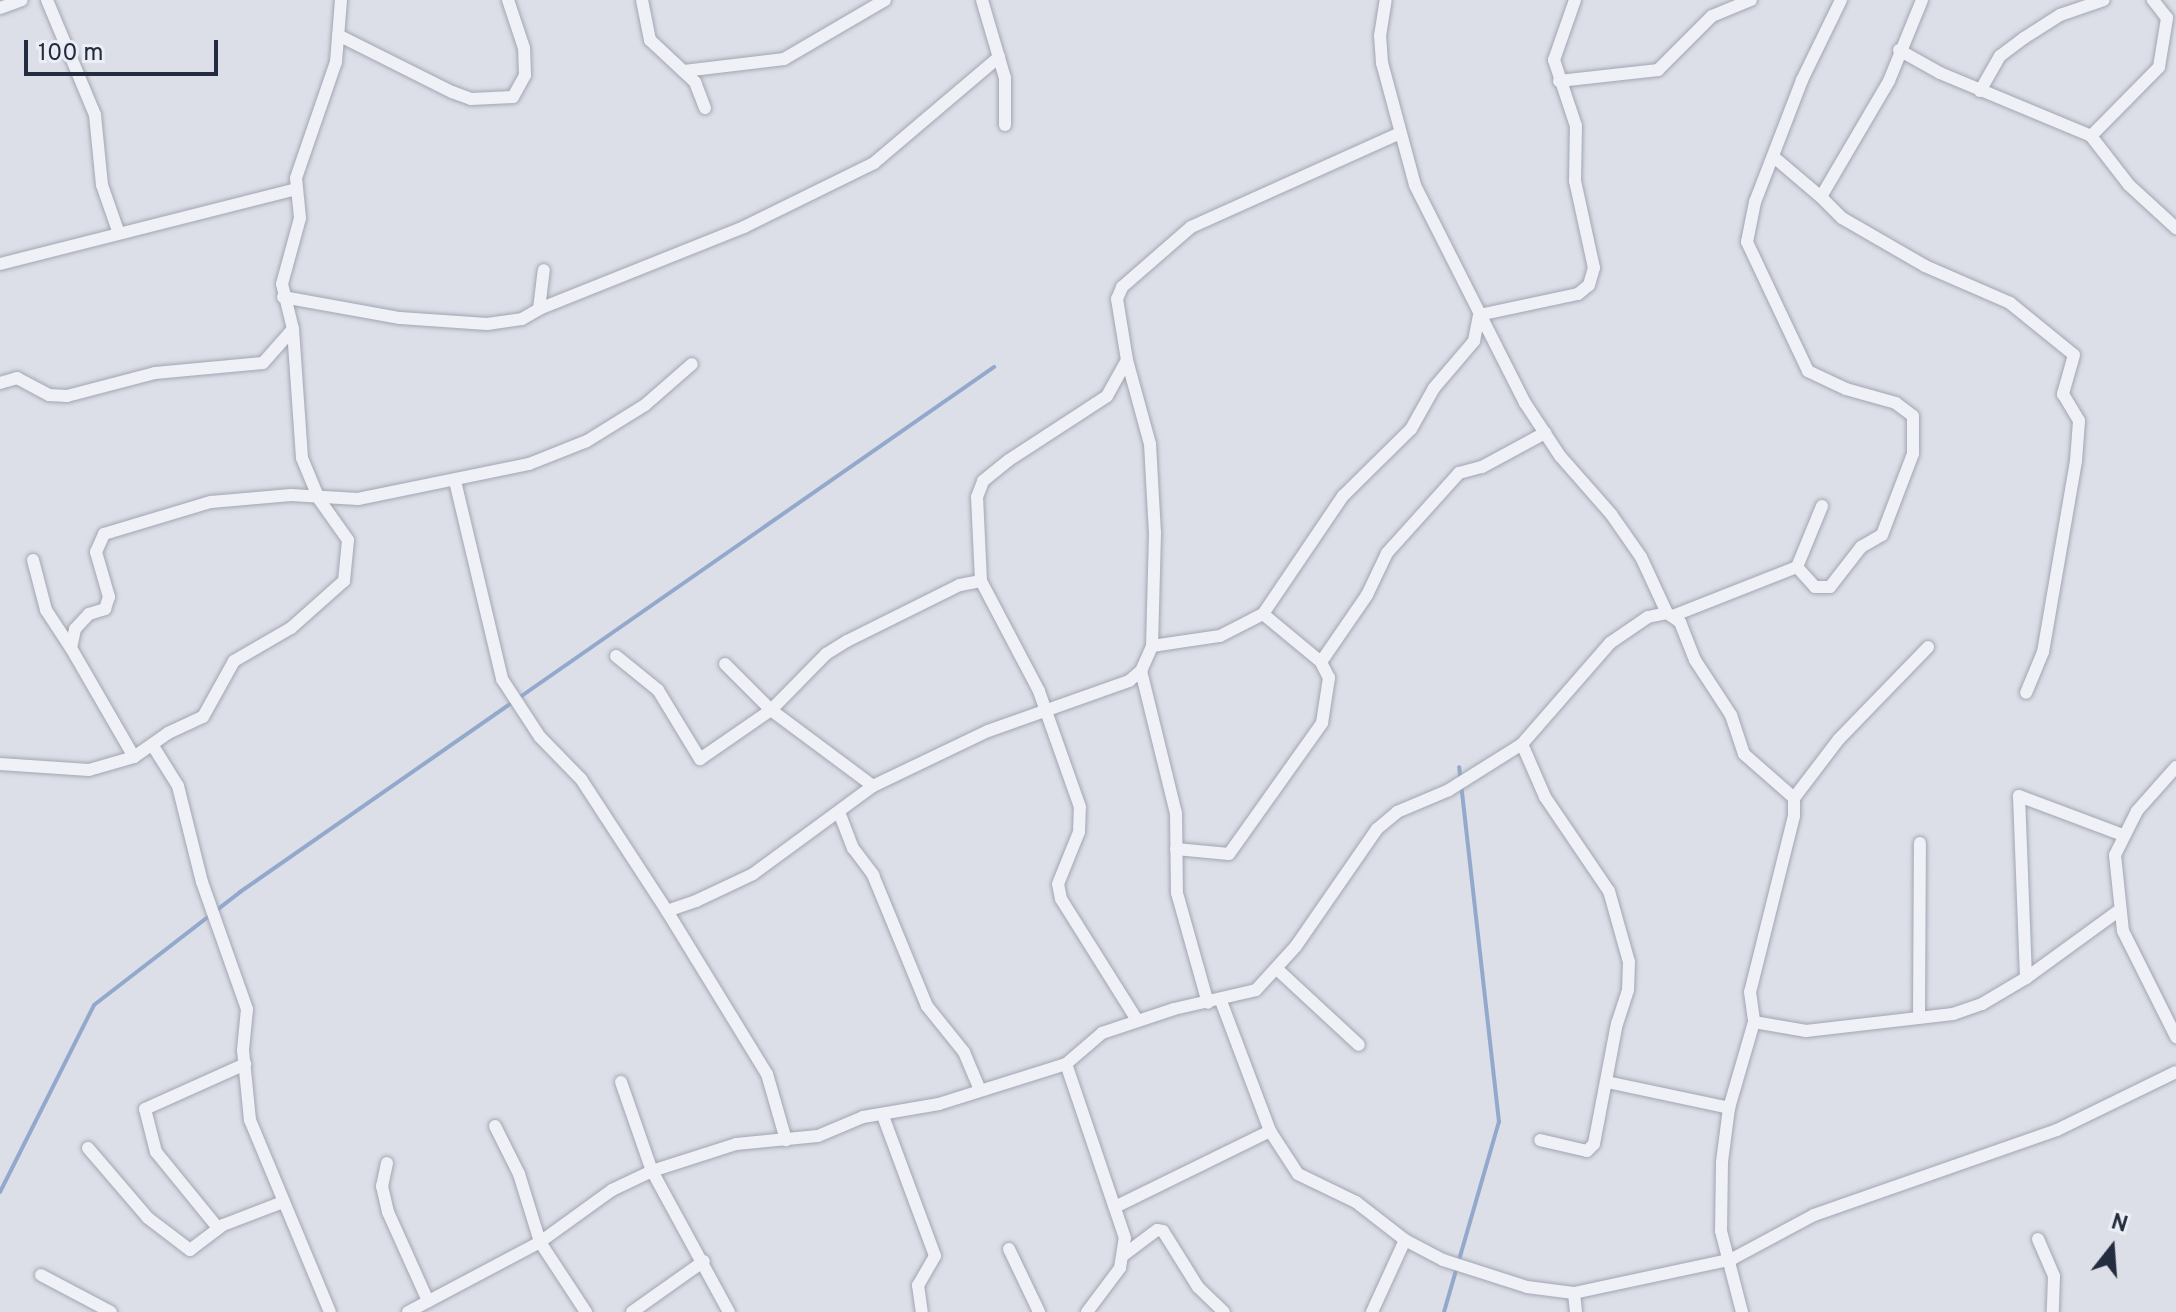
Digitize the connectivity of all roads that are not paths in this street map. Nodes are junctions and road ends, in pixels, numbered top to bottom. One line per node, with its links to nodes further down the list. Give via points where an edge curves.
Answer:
1 (22, 0): 15 (street)
2 (47, 0): 30 (street, via 95,115 102,185)
3 (341, 0): 16 (street)
4 (508, 0): 16 (street, via 524,48 525,75 513,97 471,99)
5 (642, 0): 19 (street, via 650,40)
6 (885, 0): 19 (street, via 784,59)
7 (982, 0): 18 (street)
8 (1386, 0): 24 (street, via 1381,49)
9 (1575, 0): 20 (street, via 1554,60)
10 (1751, 0): 20 (street, via 1712,16 1658,70)
11 (1841, 0): 26 (street, via 1802,80)
12 (1922, 0): 17 (street)
13 (2104, 0): 21 (street, via 2060,15 2024,38 2000,56)
14 (2153, 0): 25 (street, via 2167,18 2159,67)
15 (0, 8)
16 (338, 35): 27 (street, via 331,85)
17 (1899, 50): 21 (street); 28 (street, via 1889,81)
18 (999, 57): 23 (street, via 1008,104); 34 (street, via 874,163 702,245)
19 (684, 71): 22 (street, via 695,82)
20 (1559, 81): 35 (street, via 1576,126 1575,181 1594,268 1589,285 1578,294)
21 (1980, 91): 25 (street)
22 (705, 108)
23 (1005, 125)
24 (1398, 134): 35 (street, via 1415,185); 37 (street, via 1191,227 1122,287 1117,299)
25 (2091, 136): 29 (street, via 2129,185)
26 (1775, 158): 28 (street); 45 (street, via 1755,202 1747,242 1802,360 1808,371 1846,389 1896,403 1913,416 1915,426 1913,454 1882,535 1861,547 1830,587 1815,587)
27 (297, 189): 30 (street); 33 (street, via 300,218)
28 (1821, 197): 56 (street, via 1842,218 1925,266 2010,303 2074,355 2063,394 2079,421 2076,461 2043,652)
29 (2176, 228)
30 (118, 231): 31 (street)
31 (0, 264)
32 (544, 270): 34 (street)
33 (283, 297): 34 (street, via 460,324 522,319); 36 (street)
34 (539, 309)
35 (1479, 315): 40 (street); 47 (street, via 1474,341 1434,388 1411,429 1343,496)
36 (293, 329): 39 (street, via 263,363 155,373 67,396 49,395 17,378); 42 (street, via 302,458)
37 (1127, 360): 46 (street, via 1107,396 983,481 977,497); 49 (street, via 1150,444 1155,533)
38 (692, 364): 41 (street, via 645,405 587,441 529,464)
39 (0, 383)
40 (1545, 433): 48 (street, via 1626,535); 53 (street, via 1482,467 1459,473 1387,553 1367,595)
41 (455, 481): 42 (street, via 358,499); 70 (street, via 502,679 540,737 581,779)
42 (319, 499): 51 (street, via 291,495 211,502 104,534 96,552 109,597 105,609 89,614 75,629); 60 (street, via 348,540 349,566 337,592 291,628 245,651 203,717)
43 (1822, 506): 45 (street)
44 (33, 560): 51 (street, via 46,610)
45 (1797, 567): 48 (street)
46 (981, 581): 57 (street, via 960,585 847,641 826,654); 58 (street, via 1017,641)
47 (1263, 614): 49 (street, via 1220,636); 53 (street)
48 (1671, 614): 59 (street, via 1648,617 1610,643); 65 (street, via 1731,715 1744,754)
49 (1152, 646): 55 (street)
50 (1928, 647): 65 (street, via 1839,739)
51 (71, 648): 61 (street)
52 (616, 656): 57 (street, via 658,690 700,759)
53 (1321, 662): 69 (street, via 1329,678 1322,723 1234,849 1220,855)
54 (725, 664): 57 (street)
55 (1141, 671): 58 (street, via 1129,681); 69 (street, via 1176,813)
56 (2026, 693)
57 (771, 710): 64 (street)
58 (1045, 712): 64 (street, via 988,731); 78 (street, via 1080,807 1079,832 1058,884 1061,899)
59 (1522, 744): 72 (street, via 1449,790 1397,812 1377,829); 86 (street, via 1545,797 1609,891 1624,939 1628,990)
60 (153, 746): 61 (street); 82 (street, via 178,786 202,882 247,1009)
61 (134, 757): 62 (street, via 89,770)
62 (0, 764)
63 (2176, 767): 67 (street)
64 (873, 786): 66 (street)
65 (1794, 798): 79 (street, via 1750,992)
66 (839, 812): 70 (street, via 753,874); 87 (street, via 853,848 873,875 927,1006 964,1052)
67 (2123, 835): 71 (street, via 2115,855); 73 (street, via 2019,796)
68 (1920, 843): 77 (street)
69 (1176, 849): 74 (street, via 1177,893)
70 (667, 911): 92 (street, via 767,1074)
71 (2117, 912): 73 (street); 76 (street)
72 (1278, 970): 74 (street, via 1256,990); 81 (street)
73 (2026, 978): 77 (street, via 1982,1004)
74 (1214, 1002): 78 (street); 91 (street)
75 (2176, 1006): 76 (street)
76 (2161, 1009): 80 (street)
77 (1919, 1018): 79 (street, via 1806,1031)
78 (1137, 1020): 83 (street, via 1102,1033)
79 (1754, 1022): 88 (street)
80 (2176, 1037)
81 (1359, 1045)
82 (245, 1064): 97 (street, via 250,1120); 99 (street, via 145,1109 156,1152)
83 (1066, 1064): 87 (street); 98 (street)
84 (2176, 1072): 105 (street, via 2057,1130 1814,1215)
85 (621, 1082): 96 (street)
86 (1607, 1082): 88 (street); 93 (street, via 1591,1149)
87 (980, 1090): 89 (street)
88 (1729, 1108): 105 (street, via 1720,1215)
89 (883, 1116): 92 (street); 116 (street, via 935,1256 918,1285)
90 (495, 1126): 102 (street, via 519,1174)
91 (1270, 1131): 98 (street); 101 (street, via 1298,1174 1356,1202)
92 (786, 1140): 96 (street, via 736,1144)
93 (1540, 1140)
94 (88, 1148): 99 (street, via 148,1218 190,1250)
95 (387, 1163): 109 (street, via 382,1186 388,1212)
96 (652, 1171): 102 (street, via 612,1190); 106 (street)
97 (283, 1202): 99 (street); 111 (street)
98 (1115, 1207): 104 (street)
99 (218, 1228)
100 (2038, 1239): 123 (street, via 2054,1276)
101 (1405, 1240): 108 (street, via 1443,1260 1527,1287); 120 (street)
102 (540, 1242): 109 (street); 113 (street)
103 (1009, 1249): 117 (street)
104 (1125, 1254): 118 (street); 119 (street, via 1163,1231 1198,1287)
105 (1732, 1259): 108 (street); 122 (street)
106 (704, 1261): 114 (street); 115 (street)
107 (41, 1275): 110 (street)
108 (1574, 1293): 121 (street)
109 (428, 1301): 112 (street)
110 (111, 1312)
111 (330, 1312)
112 (408, 1312)
113 (586, 1312)
114 (632, 1312)
115 (729, 1312)
116 (922, 1312)
117 (1039, 1312)
118 (1087, 1312)
119 (1224, 1312)
120 (1372, 1312)
121 (1576, 1312)
122 (1742, 1312)
123 (2053, 1312)

